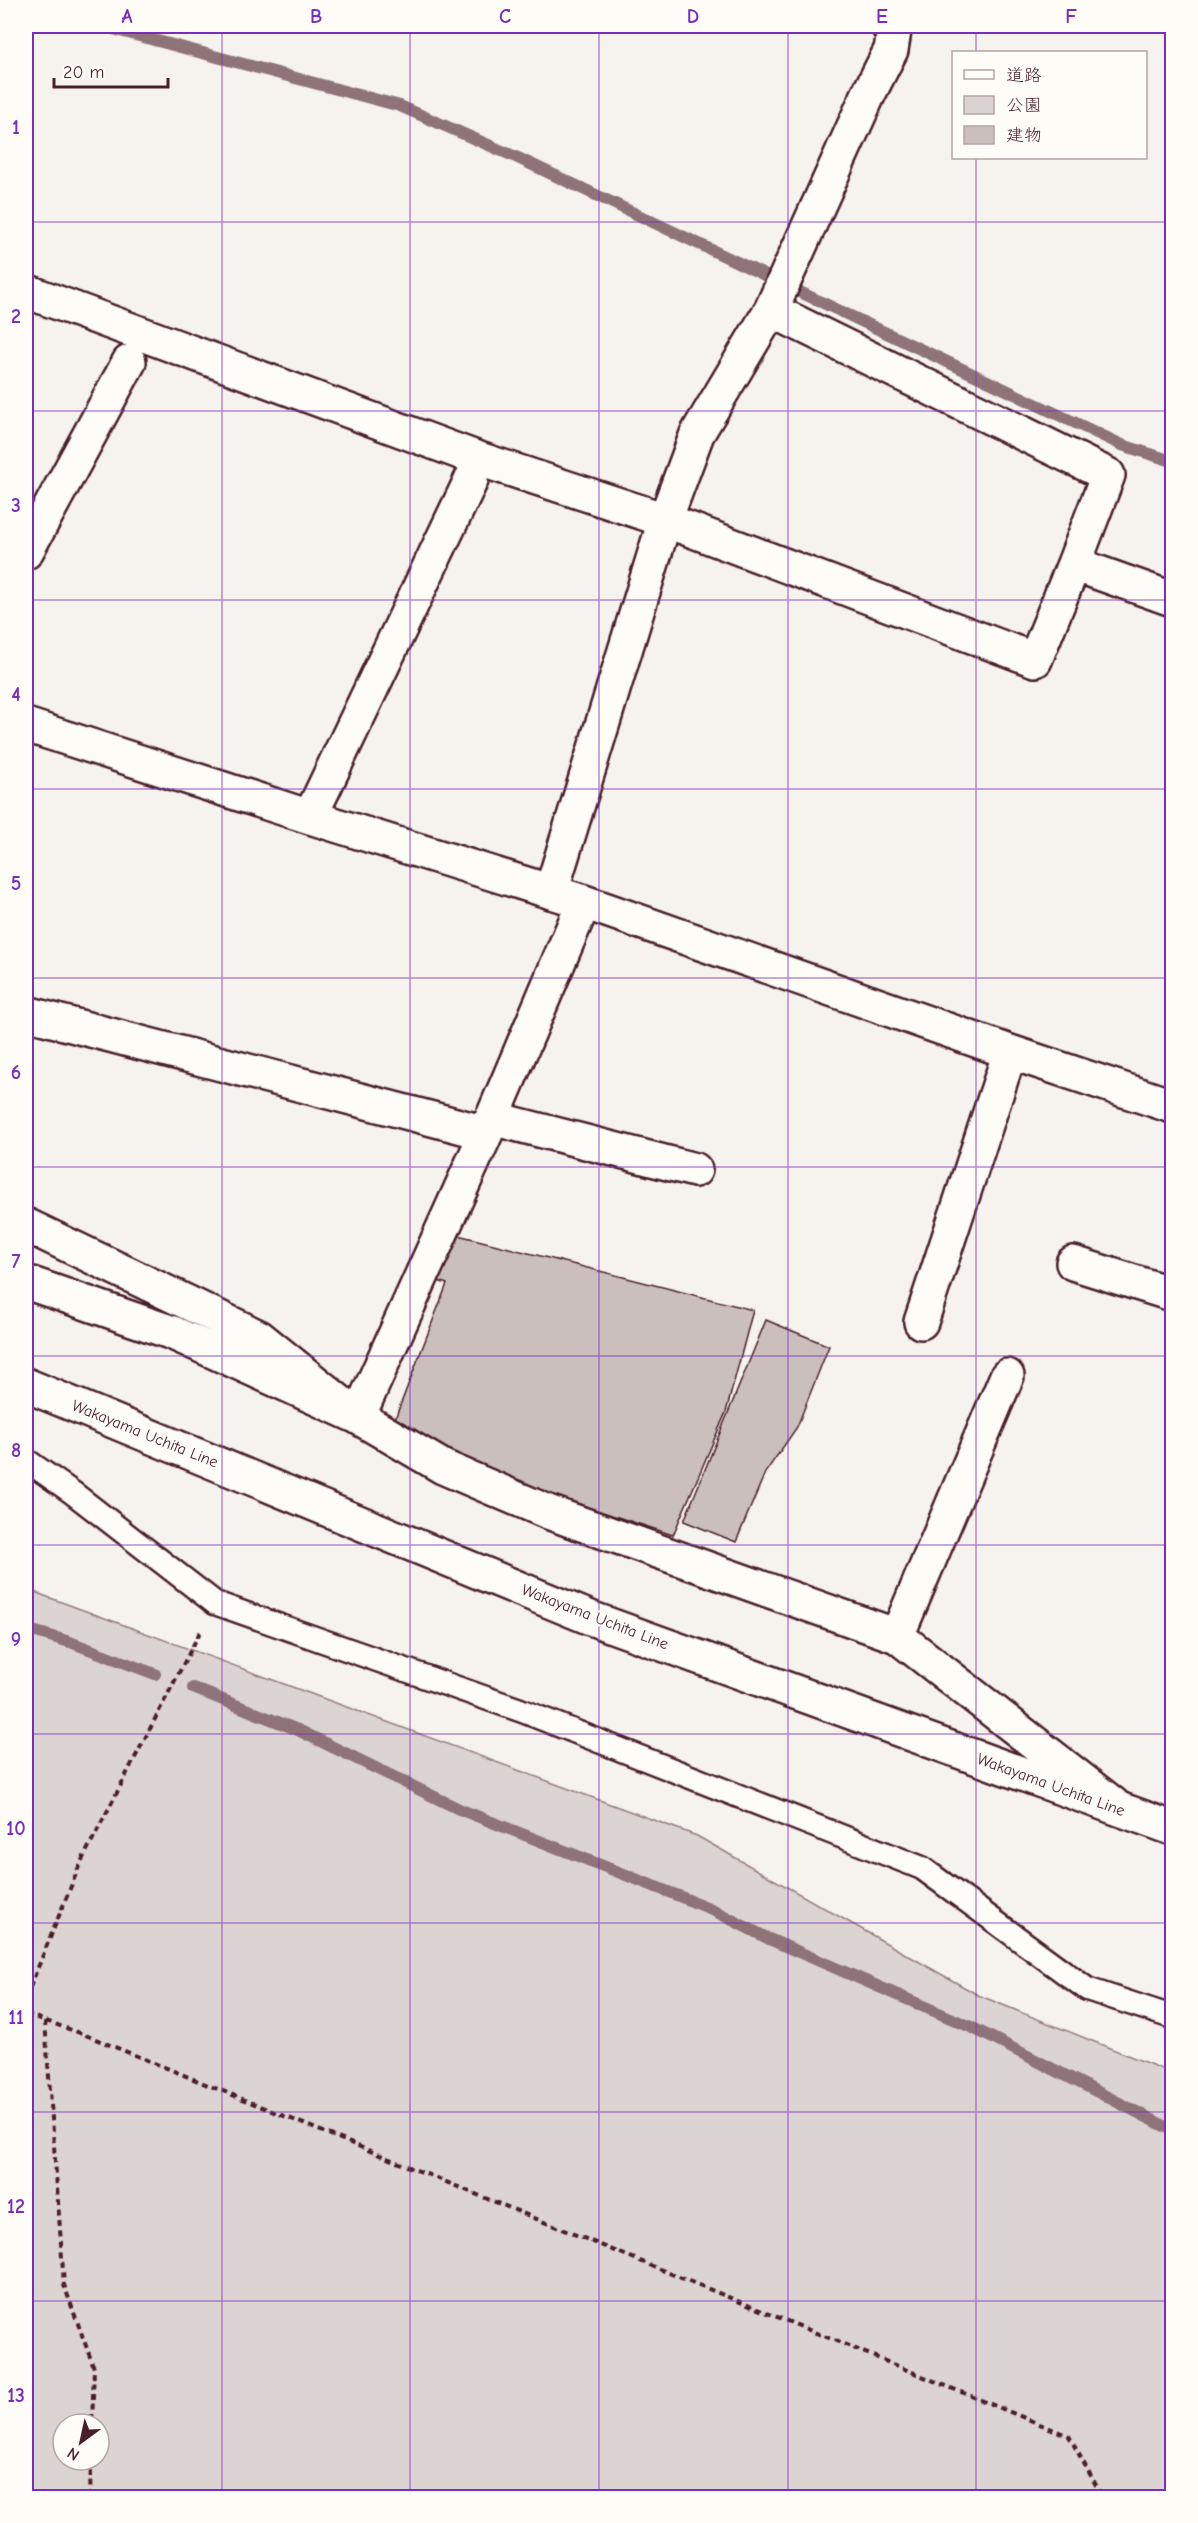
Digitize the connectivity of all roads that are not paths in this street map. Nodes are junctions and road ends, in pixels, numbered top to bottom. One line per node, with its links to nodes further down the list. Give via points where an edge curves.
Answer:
1 (888, 26): 3 (street, via 894,31 891,50)
2 (26, 291): 6 (street, via 477,458)
3 (771, 310): 6 (street, via 697,434); 8 (street, via 1108,475)
4 (129, 362): 7 (street)
5 (471, 480): 11 (street)
6 (665, 520): 8 (street, via 1035,660); 12 (street)
7 (26, 552)
8 (1074, 564): 9 (street)
9 (1173, 599)
10 (26, 724): 11 (street)
11 (310, 817): 12 (street)
12 (551, 892): 13 (street)
13 (584, 902): 15 (street); 17 (street)
14 (26, 1013): 17 (street)
15 (1010, 1052): 16 (street); 23 (street)
16 (1173, 1106)
17 (489, 1126): 18 (street); 26 (street)
18 (695, 1170)
19 (26, 1226): 26 (street, via 259,1337)
20 (1073, 1263): 22 (street)
21 (26, 1282): 26 (street, via 173,1333)
22 (1173, 1294)
23 (921, 1322)
24 (1007, 1376): 28 (street)
25 (26, 1385): 29 (street, Wakayama Uchita Line, via 593,1619)
26 (358, 1418): 28 (street, via 443,1467 548,1512)
27 (26, 1460): 31 (lane, via 215,1603 520,1710 922,1868 1087,1989)
28 (897, 1635): 29 (street)
29 (1121, 1810): 30 (street, Wakayama Uchita Line)
30 (1173, 1828)
31 (1173, 2017)

